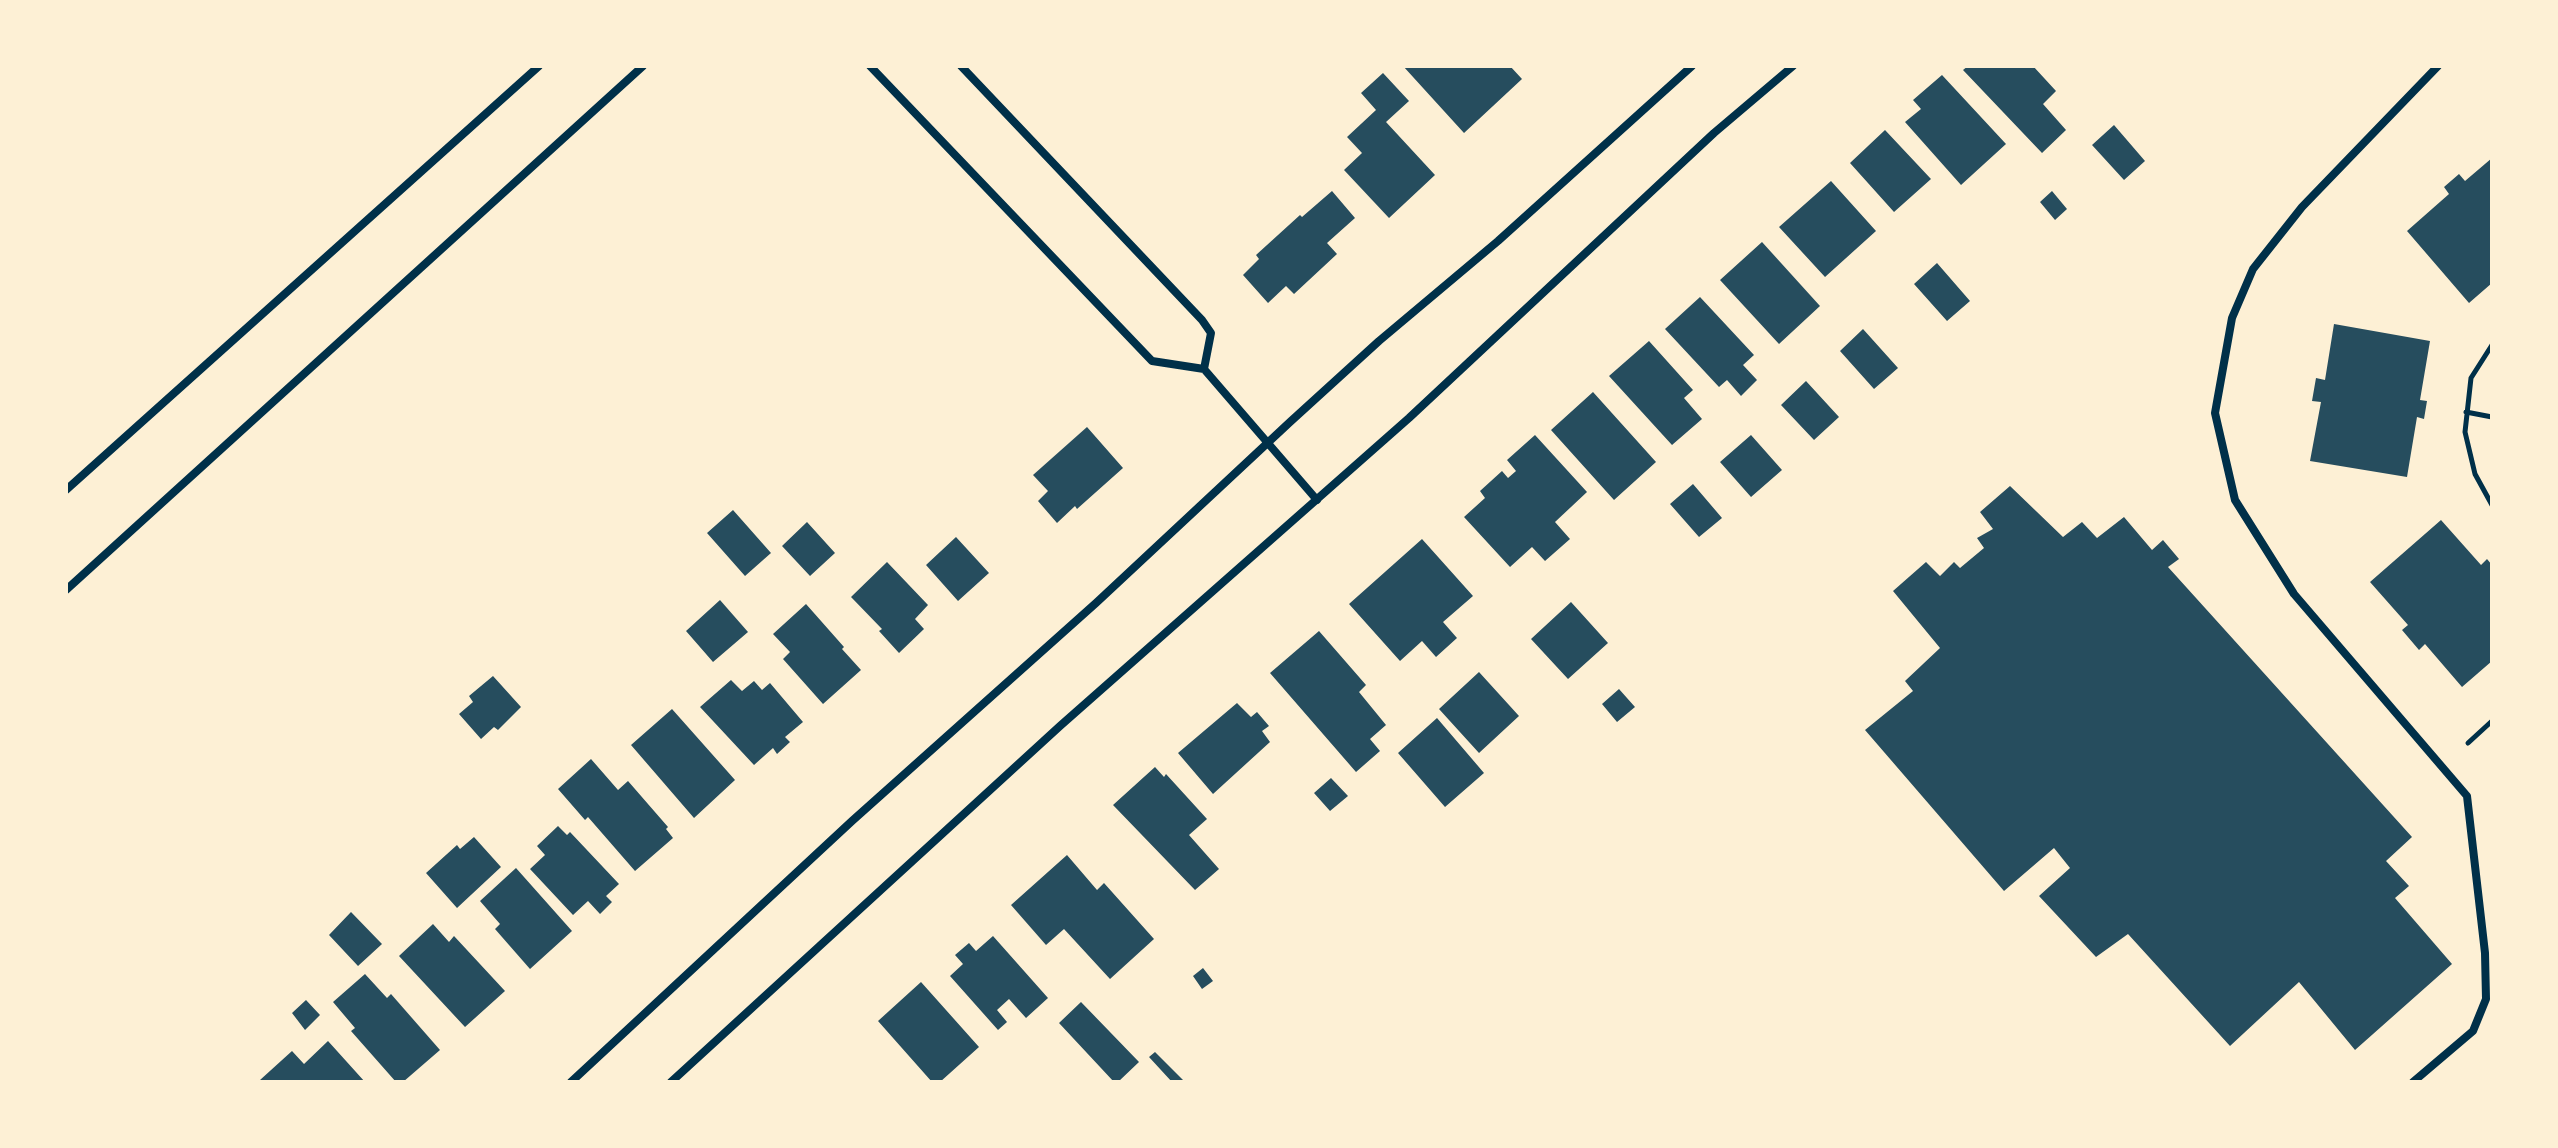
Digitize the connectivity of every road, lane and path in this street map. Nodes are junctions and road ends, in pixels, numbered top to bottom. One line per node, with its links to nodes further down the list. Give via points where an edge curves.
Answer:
1 (539, 66): 13 (street)
2 (643, 66): 16 (street)
3 (870, 66): 9 (street, via 1152,361)
4 (961, 66): 9 (street, via 1202,320 1211,333)
5 (1692, 66): 12 (street)
6 (1793, 66): 14 (street)
7 (2438, 66): 21 (street, via 2302,207 2253,269 2232,318 2215,413 2235,500 2294,594 2467,796 2486,999 2473,1031)
8 (2492, 345): 10 (path, via 2471,378)
9 (1204, 369): 12 (street)
10 (2466, 412): 11 (path); 15 (path, via 2468,450)
11 (2492, 417)
12 (1267, 443): 14 (street); 19 (street)
13 (66, 490)
14 (1317, 500): 20 (street, via 1060,726)
15 (2492, 505)
16 (66, 590)
17 (2492, 721): 18 (path)
18 (2468, 743)
19 (571, 1082)
20 (671, 1082)
21 (2413, 1082)

